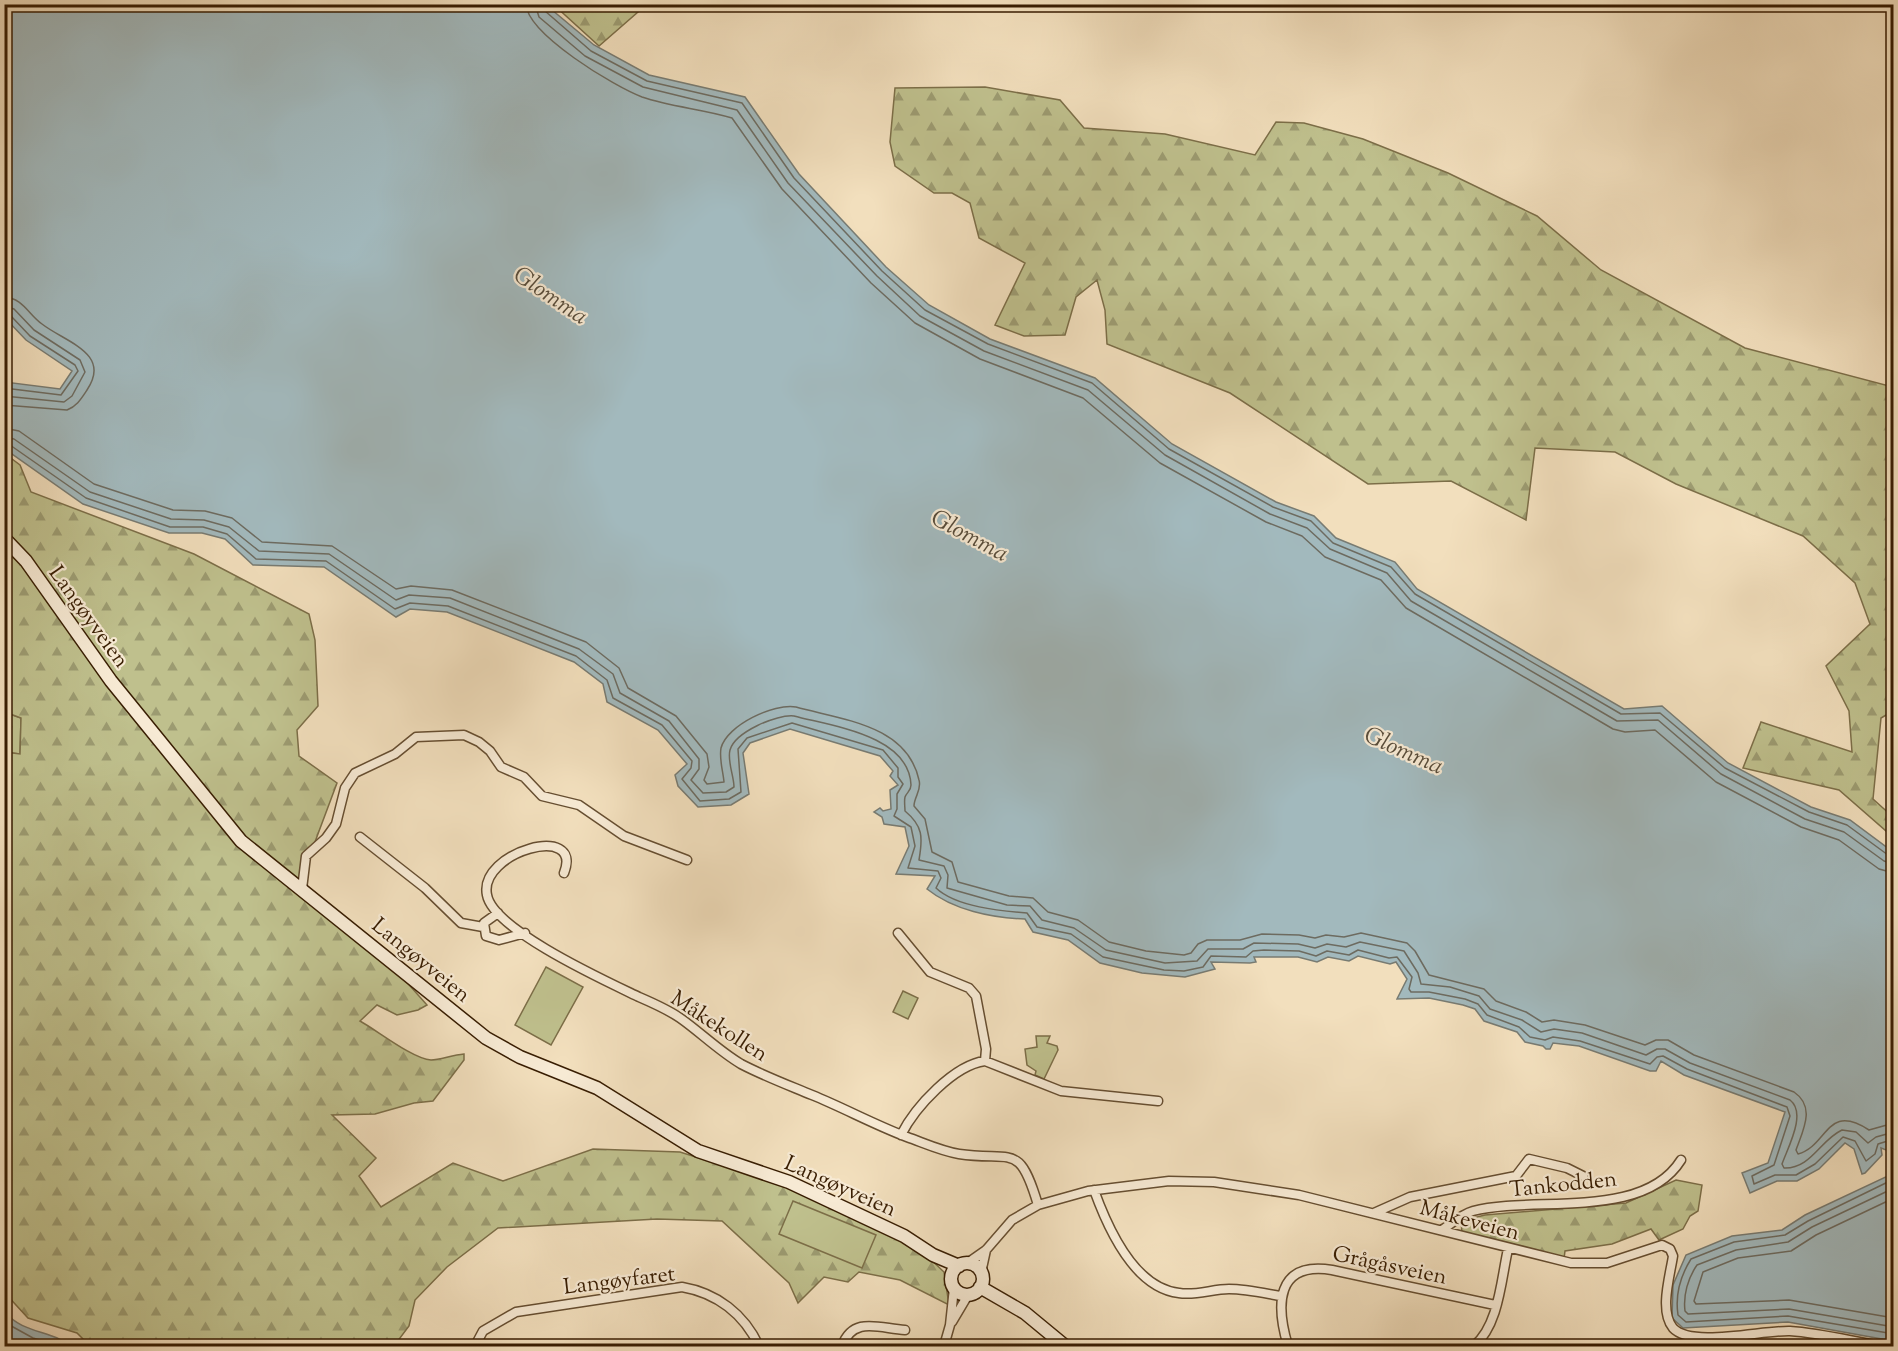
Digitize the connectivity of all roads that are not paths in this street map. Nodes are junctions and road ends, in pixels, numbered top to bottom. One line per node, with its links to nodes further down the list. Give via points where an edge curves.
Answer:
1 (4, 538): 5 (main road, Langøyveien, via 26,561 111,681 226,824 253,852)
2 (360, 837): 7 (street, via 425,888 461,923)
3 (687, 860): 5 (street, via 624,836 579,805 542,796 524,777 501,767 473,738 422,735 351,777 336,824 306,856)
4 (564, 873): 6 (street, via 567,866 563,855 551,845 537,845 507,860 493,870 487,882 487,896)
5 (302, 889): 21 (main road, Langøyveien, via 505,1050 597,1088 698,1151 800,1187 904,1236)
6 (498, 913): 7 (street); 8 (street, Måkekollen)
7 (483, 927): 8 (street, via 486,936 494,940)
8 (525, 933): 12 (street, Måkekollen, via 575,966 678,1016 740,1063)
9 (898, 933): 10 (street, via 930,972 969,988 976,996)
10 (985, 1060): 11 (street, via 1061,1091); 12 (street, via 931,1093)
11 (1158, 1101)
12 (901, 1135): 16 (street, Måkekollen, via 959,1154 1012,1158 1022,1166)
13 (1681, 1160): 18 (street, Tankodden, via 1673,1174 1630,1195 1602,1201 1472,1211)
14 (1583, 1176): 17 (street, via 1529,1159 1516,1176 1410,1197)
15 (1094, 1190): 16 (street, Måkeveien); 17 (street, Måkeveien, via 1169,1180 1214,1182 1299,1195); 27 (street, via 1121,1250 1163,1289 1187,1294 1241,1289)
16 (1038, 1205): 20 (street, Måkeveien, via 1012,1220)
17 (1374, 1213): 18 (street, Måkeveien)
18 (1442, 1230): 19 (street, Måkeveien)
19 (1508, 1249): 28 (street); 38 (street, Måkeveien, via 1588,1264 1607,1263 1662,1245 1671,1249 1673,1256 1668,1316 1682,1336 1792,1331)
20 (986, 1251): 22 (street, Måkeveien); 23 (street, Måkeveien)
21 (933, 1255): 22 (main road, Langøyveien); 24 (main road, Langøyveien)
22 (962, 1265): 23 (main road, via 975,1266); 24 (main road, via 952,1274)
23 (981, 1273): 25 (main road)
24 (952, 1284): 26 (main road); 29 (street)
25 (980, 1287): 26 (main road); 35 (main road, via 1025,1313)
26 (968, 1295): 29 (street)
27 (1280, 1296): 28 (street, Grågåsveien, via 1293,1276 1321,1268); 36 (street)
28 (1495, 1305): 37 (street, via 1484,1338)
29 (950, 1325): 34 (street)
30 (905, 1330): 33 (street, via 858,1327 849,1332)
31 (475, 1347): 32 (street, Langøyfaret, via 483,1331 516,1312 682,1287 723,1302)
32 (759, 1347)
33 (842, 1347)
34 (944, 1347)
35 (1065, 1347)
36 (1288, 1347)
37 (1474, 1347)
38 (1881, 1347)

